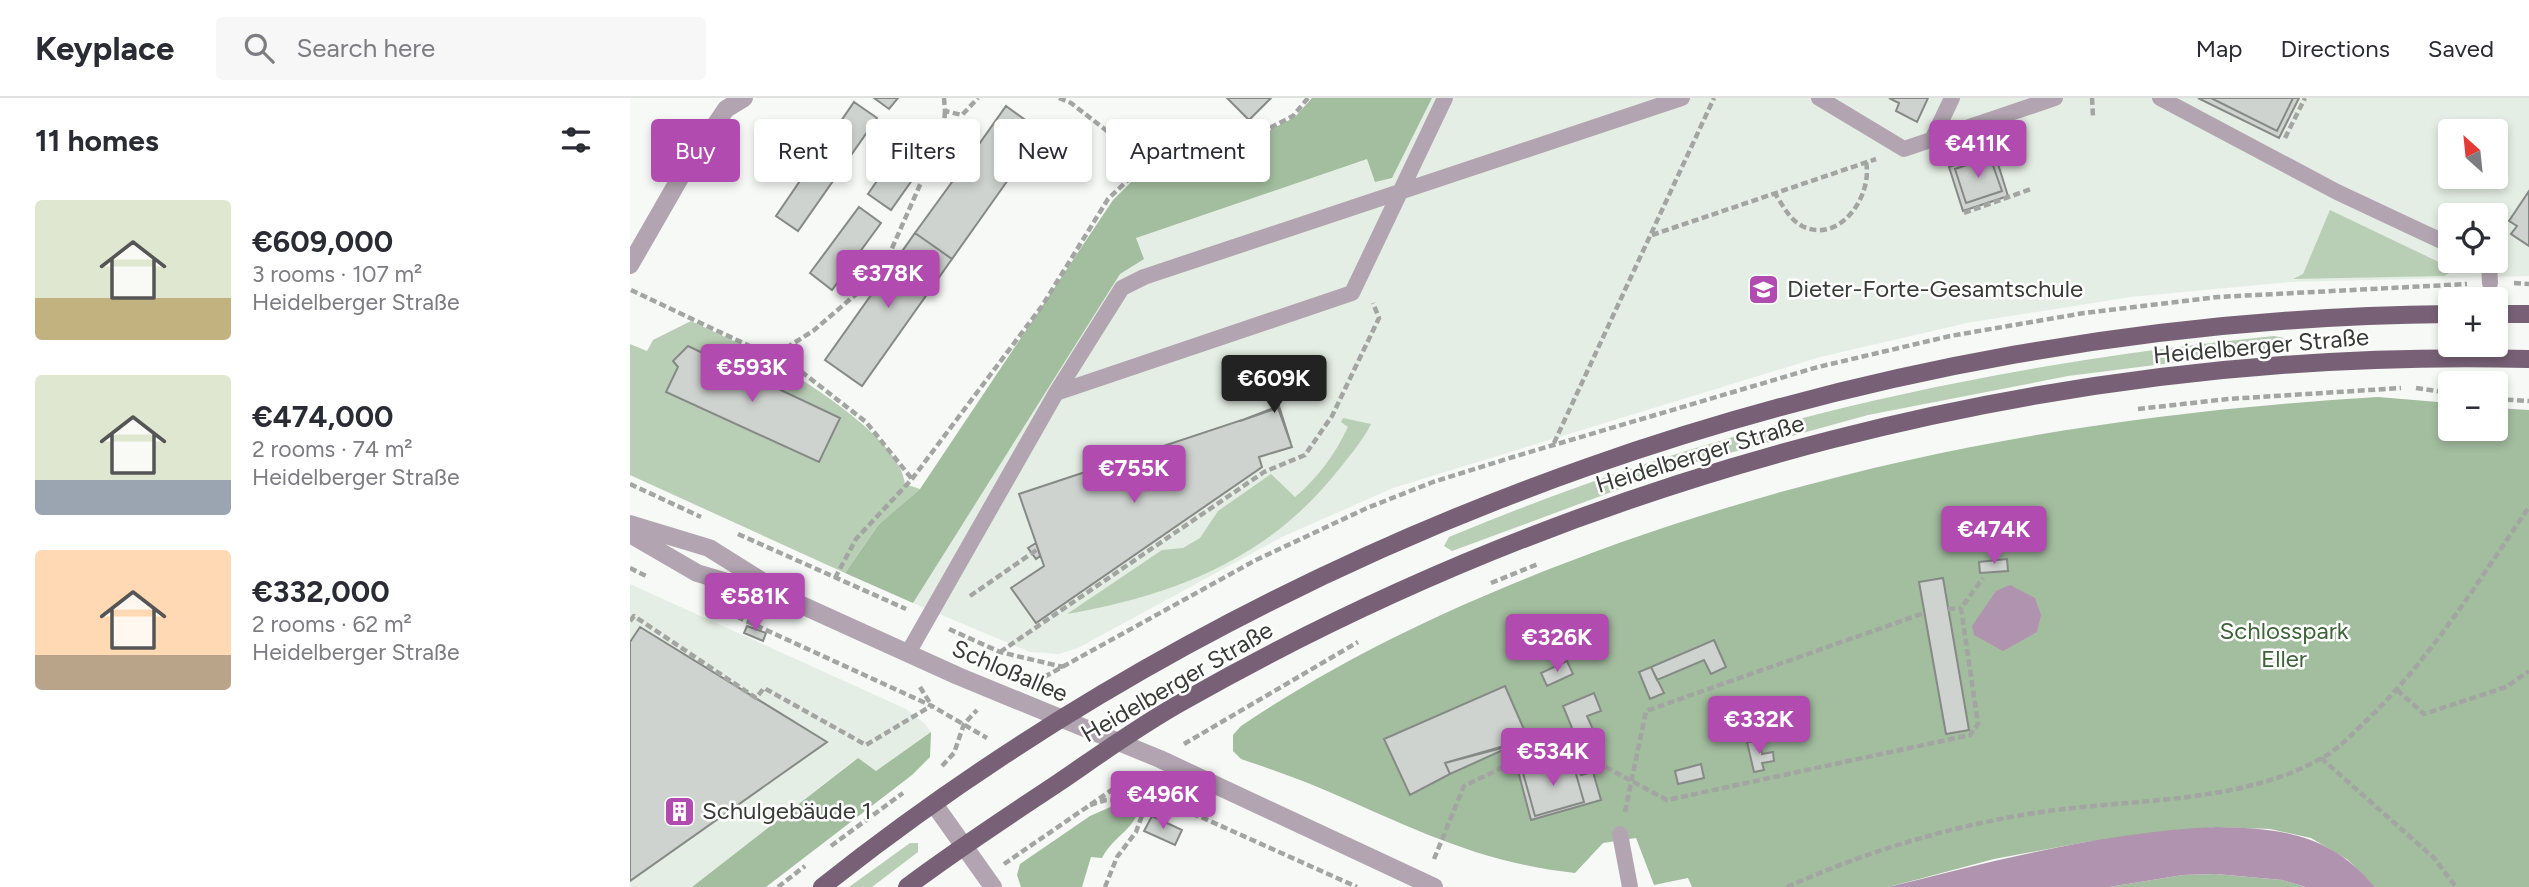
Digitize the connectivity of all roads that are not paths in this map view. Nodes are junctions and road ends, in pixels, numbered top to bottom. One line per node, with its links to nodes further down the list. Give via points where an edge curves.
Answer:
1 (744, 98): 8 (street)
2 (1445, 98): 11 (lane)
3 (1682, 98): 9 (lane)
4 (1819, 98): 10 (lane, via 1904,149)
5 (1952, 98): 10 (lane)
6 (2055, 98): 10 (lane)
7 (2160, 98): 12 (lane, via 2337,192)
8 (728, 103): 13 (street)
9 (1656, 103): 11 (lane)
10 (1932, 140)
11 (1398, 194): 20 (lane, via 1122,288); 20 (lane, via 1352,293)
12 (2438, 239)
13 (630, 265)
14 (2489, 273): 15 (lane)
15 (2490, 283)
16 (2438, 314): 25 (main road, Heidelberger Straße, via 2284,320 2126,337 1945,367 1727,422 1572,471 1461,514 1269,604)
17 (2508, 314): 18 (main road)
18 (2529, 314)
19 (2529, 359): 26 (main road, Heidelberger Straße, via 2373,361 2166,377 1952,412 1821,442 1606,507 1413,585 1225,678)
20 (1056, 393): 24 (lane)
21 (630, 524): 23 (street, Schloßallee, via 709,548)
22 (630, 534): 23 (street, Schloßallee, via 697,573)
23 (797, 603): 24 (street, Schloßallee)
24 (908, 653): 25 (street, Schloßallee)
25 (1059, 718): 26 (street, Schloßallee); 27 (main road, Heidelberger Straße)
26 (1118, 742): 29 (main road, Heidelberger Straße); 30 (street, Schloßallee)
27 (934, 804): 29 (street); 31 (main road, Heidelberger Straße)
28 (1620, 834): 34 (lane)
29 (964, 846): 32 (main road, Heidelberger Straße); 33 (street)
30 (1429, 885)
31 (822, 887)
32 (907, 887)
33 (993, 887)
34 (1630, 887)

